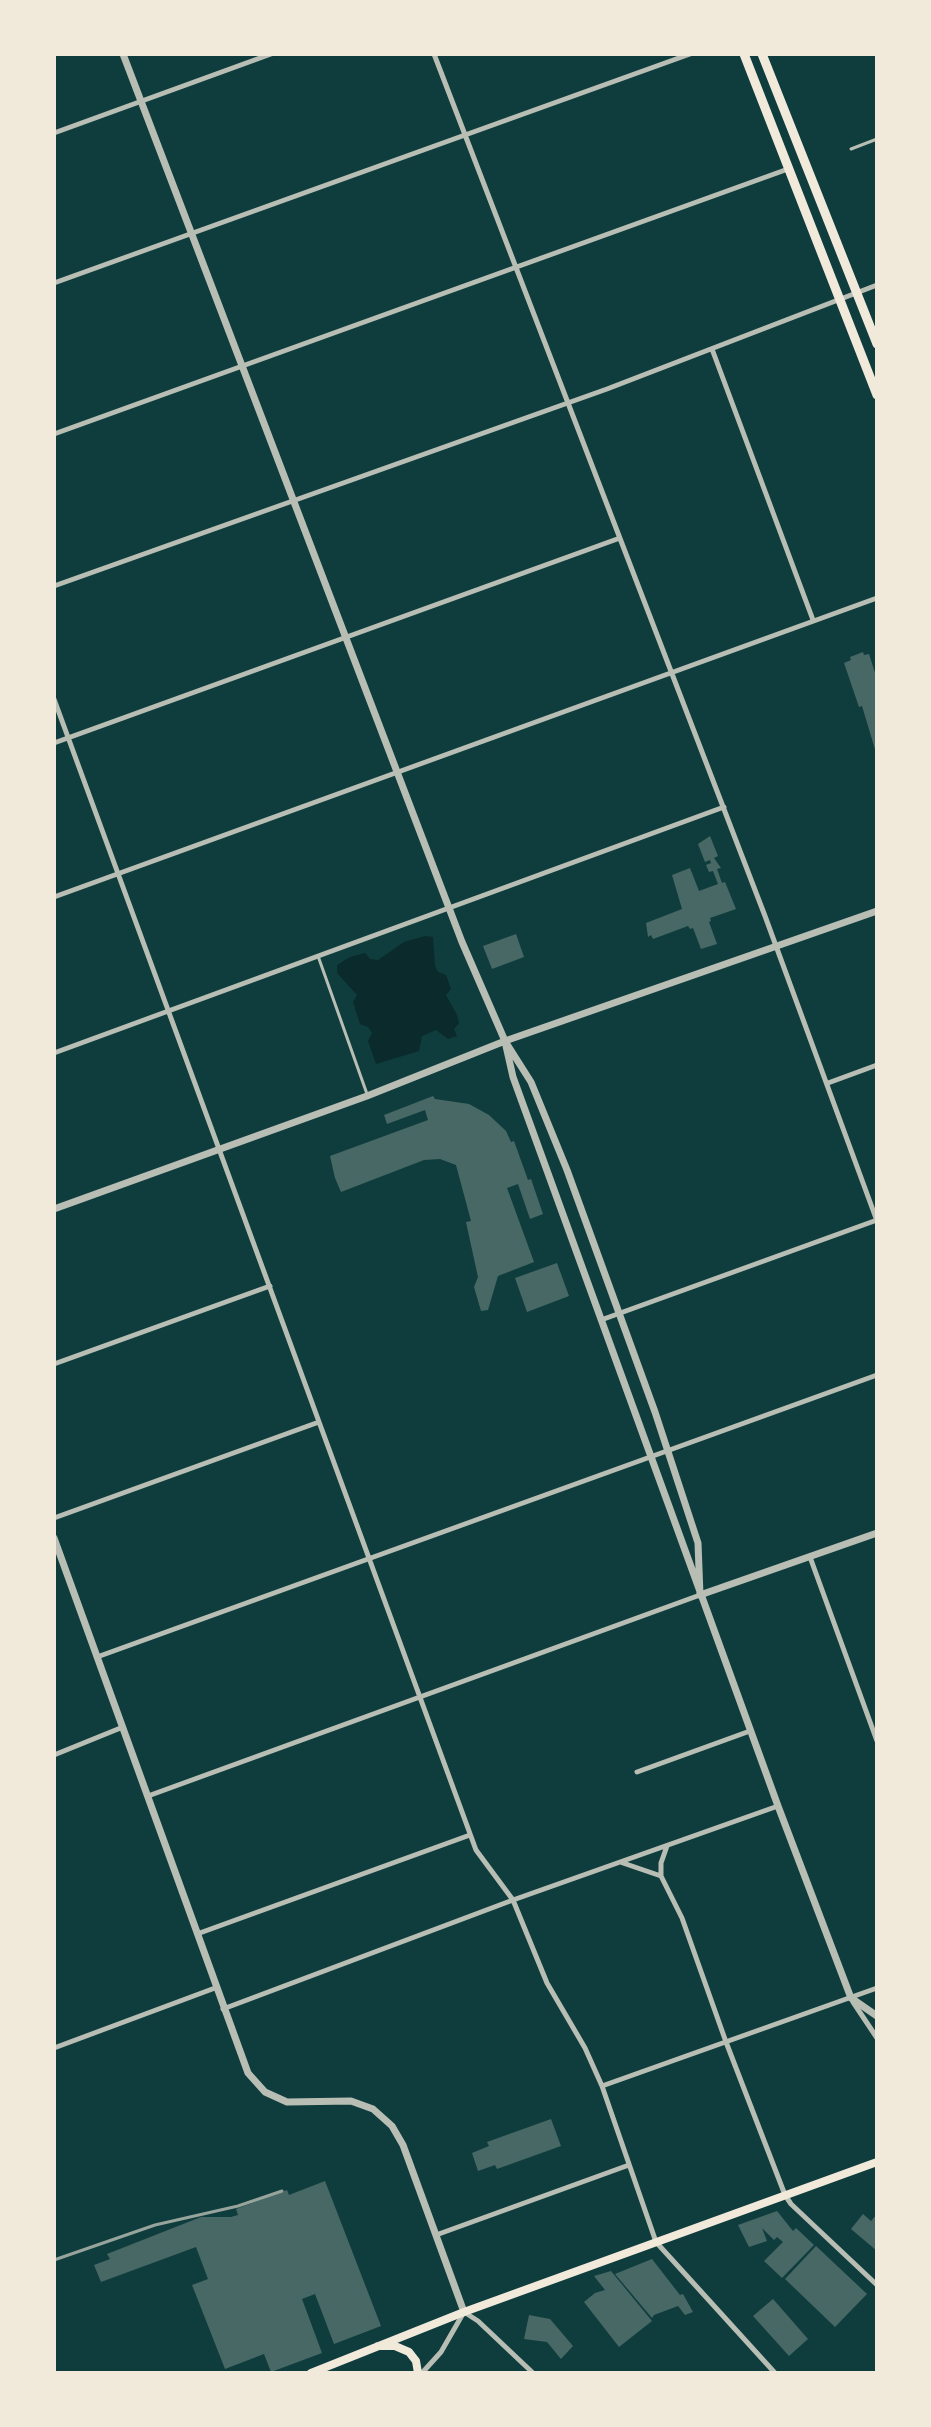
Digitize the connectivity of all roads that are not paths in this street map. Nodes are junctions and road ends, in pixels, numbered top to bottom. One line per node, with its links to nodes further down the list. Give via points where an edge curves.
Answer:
1 (123, 54): 7 (street)
2 (271, 54): 7 (street)
3 (434, 54): 9 (street)
4 (690, 54): 9 (street)
5 (744, 54): 12 (main road)
6 (762, 54): 17 (main road)
7 (141, 101): 8 (street); 13 (street)
8 (54, 133)
9 (465, 135): 13 (street); 14 (street)
10 (877, 139): 11 (lane)
11 (851, 149)
12 (788, 169): 14 (street); 18 (main road)
13 (190, 234): 15 (street); 21 (street)
14 (517, 268): 21 (street); 23 (street)
15 (54, 284)
16 (877, 285): 17 (street)
17 (858, 293): 18 (street); 19 (main road)
18 (841, 299): 20 (street); 22 (main road)
19 (877, 344)
20 (712, 350): 23 (street); 29 (street)
21 (240, 366): 24 (street); 25 (street)
22 (877, 395)
23 (568, 403): 25 (street); 26 (street)
24 (54, 434)
25 (293, 501): 27 (street); 30 (street)
26 (620, 537): 30 (street); 31 (street)
27 (54, 586)
28 (877, 598): 29 (street)
29 (813, 620): 31 (street)
30 (346, 635): 33 (street); 35 (street)
31 (672, 672): 35 (street); 36 (street)
32 (54, 699): 33 (street)
33 (68, 738): 34 (street); 37 (street)
34 (54, 743)
35 (397, 772): 37 (street); 39 (street)
36 (724, 807): 39 (street); 41 (street)
37 (119, 873): 38 (street); 43 (street)
38 (54, 897)
39 (450, 908): 42 (street); 44 (street)
40 (877, 911): 41 (street)
41 (777, 948): 44 (street); 47 (street)
42 (318, 956): 43 (street); 48 (lane)
43 (169, 1010): 45 (street); 49 (street)
44 (505, 1041): 48 (street); 53 (street, via 531,1082); 54 (street, via 513,1077)
45 (54, 1053)
46 (877, 1065): 47 (street)
47 (828, 1083): 51 (street)
48 (367, 1096): 49 (street)
49 (219, 1148): 50 (street); 52 (street)
50 (54, 1209)
51 (877, 1220): 53 (street)
52 (270, 1286): 55 (street); 57 (street)
53 (618, 1314): 54 (street); 58 (street)
54 (601, 1320): 59 (street)
55 (54, 1364)
56 (877, 1375): 58 (street)
57 (319, 1422): 60 (street); 64 (street)
58 (668, 1450): 59 (street); 65 (street, via 698,1543)
59 (652, 1456): 64 (street); 65 (street)
60 (54, 1518)
61 (877, 1533): 63 (street)
62 (54, 1538): 66 (street)
63 (810, 1557): 65 (street); 70 (street)
64 (369, 1559): 66 (street); 67 (street)
65 (700, 1595): 67 (street); 69 (street)
66 (97, 1657): 68 (street)
67 (420, 1698): 73 (street); 75 (street)
68 (123, 1727): 71 (street); 73 (street)
69 (750, 1731): 72 (street); 74 (street)
70 (877, 1741)
71 (54, 1755)
72 (637, 1773)
73 (148, 1796): 80 (street)
74 (778, 1806): 76 (street); 83 (street)
75 (470, 1835): 79 (street, via 484,1864); 80 (street)
76 (667, 1846): 77 (street); 78 (street, via 661,1863)
77 (622, 1862): 78 (street); 79 (street)
78 (662, 1876): 87 (street, via 682,1918)
79 (513, 1900): 84 (street); 89 (street, via 548,1983)
80 (197, 1934): 81 (street)
81 (215, 1988): 84 (street); 88 (street)
82 (877, 1988): 83 (street)
83 (851, 1998): 85 (street); 86 (street); 87 (street)
84 (223, 2009): 93 (street, via 248,2073 265,2092 298,2104 351,2101 382,2115 403,2145)
85 (877, 2016)
86 (877, 2038)
87 (726, 2042): 89 (street); 92 (street)
88 (54, 2049)
89 (602, 2086): 91 (street)
90 (877, 2162): 92 (main road)
91 (629, 2165): 93 (street); 94 (street)
92 (785, 2195): 94 (main road); 95 (street)
93 (436, 2235): 96 (street)
94 (656, 2242): 96 (main road); 101 (street)
95 (877, 2286)
96 (464, 2312): 97 (main road); 99 (street, via 441,2352); 100 (street)
97 (374, 2346): 98 (main road); 99 (main road, via 395,2346 409,2352)
98 (311, 2373)
99 (420, 2373)
100 (533, 2373)
101 (775, 2373)

